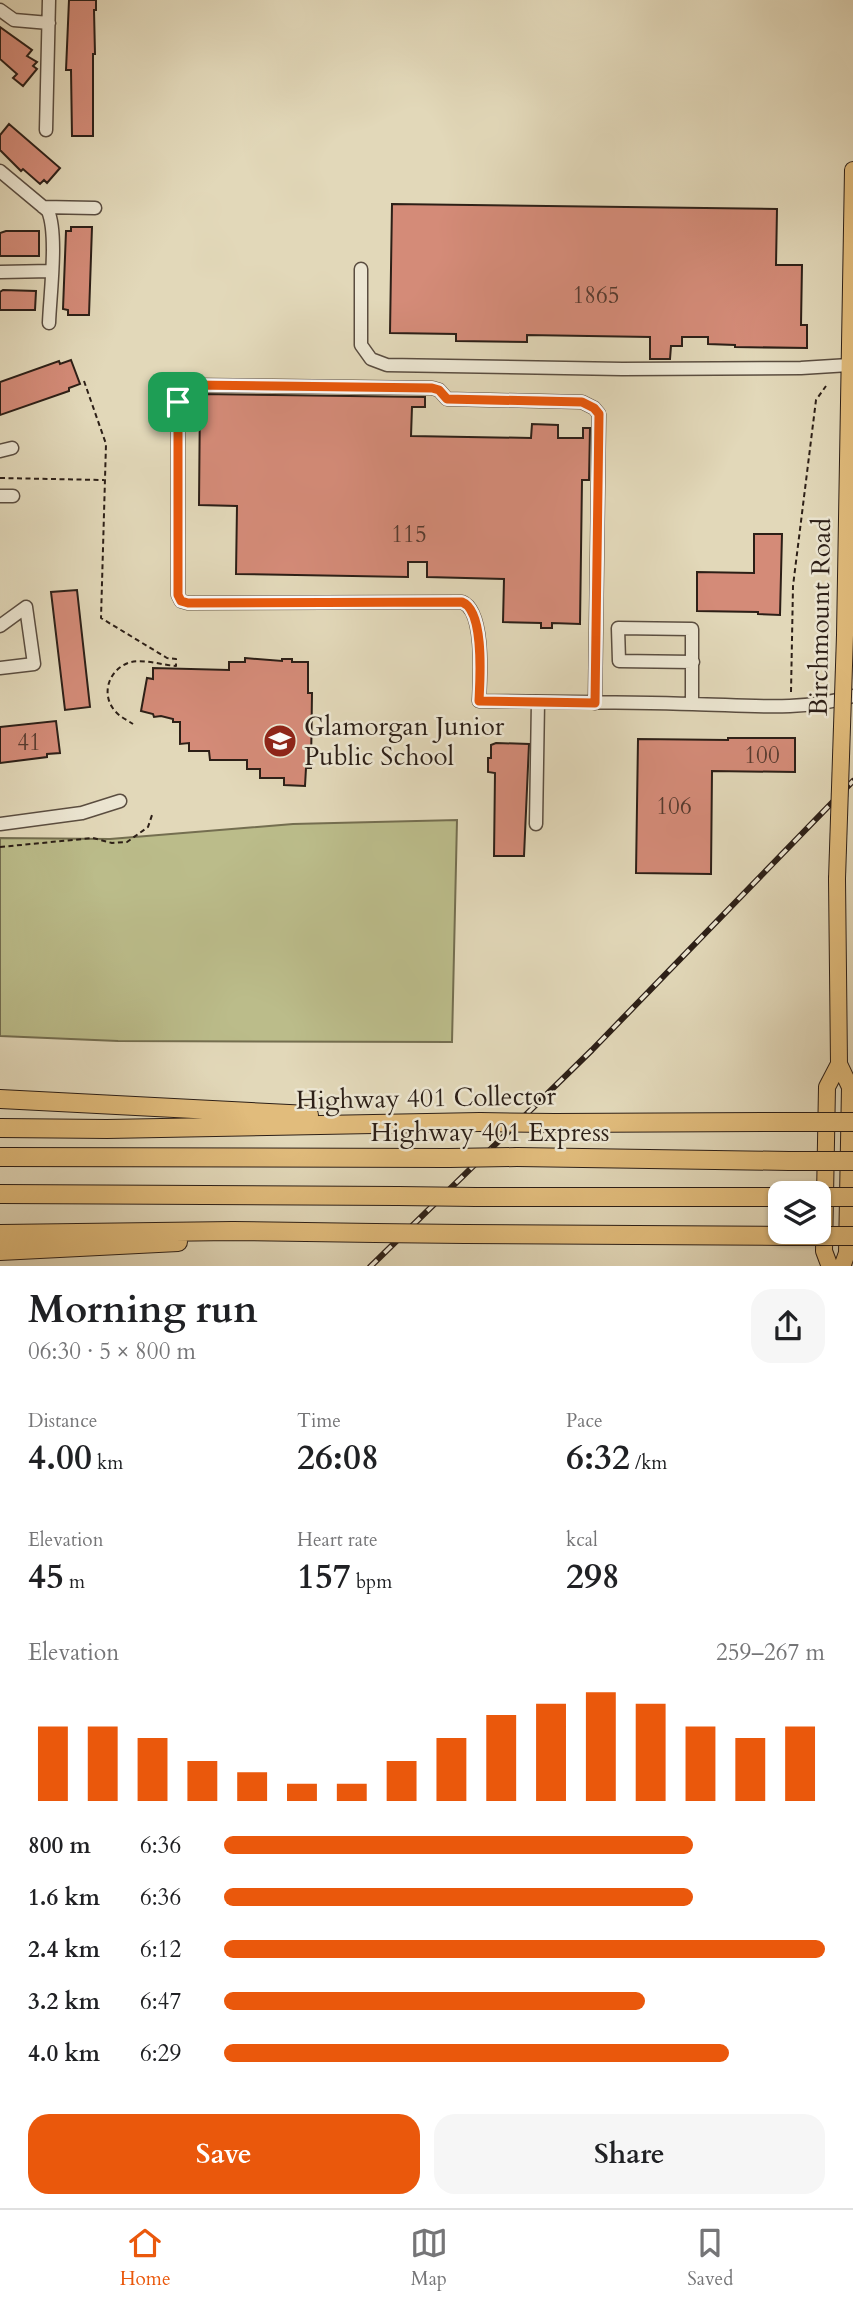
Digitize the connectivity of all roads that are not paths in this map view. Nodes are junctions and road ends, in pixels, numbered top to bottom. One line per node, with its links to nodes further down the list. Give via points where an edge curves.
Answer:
1 (49, 0): 3 (street)
2 (0, 10): 3 (street, via 14,20)
3 (48, 23): 4 (street)
4 (46, 130)
5 (853, 170): 12 (main road, Birchmount Road)
6 (0, 171): 7 (street)
7 (43, 207): 8 (street); 10 (street, via 52,227)
8 (95, 208)
9 (361, 269): 14 (street, via 361,345 371,359 387,365 636,369)
10 (51, 271): 11 (street); 13 (street)
11 (0, 272)
12 (852, 277): 14 (main road, Birchmount Road)
13 (49, 323)
14 (849, 365): 25 (main road, Birchmount Road, bridge)
15 (0, 626): 17 (street, via 26,607 34,664)
16 (693, 662): 16 (street, via 692,629 618,628 619,661); 21 (street)
17 (0, 668)
18 (853, 696): 21 (street, via 791,705)
19 (538, 702): 20 (street); 20 (street, via 479,701 480,647 473,611 462,602 181,601 178,402 182,390 191,385 432,388 447,399 582,402 594,408 599,414); 24 (street)
20 (595, 703): 21 (street)
21 (692, 704)
22 (120, 801): 23 (street, via 82,813)
23 (0, 824)
24 (536, 824)
25 (838, 1064): 40 (main road, Birchmount Road, via 827,1087 824,1251); 41 (main road, Birchmount Road, via 850,1087 847,1253)
26 (0, 1099): 28 (highway)
27 (853, 1122): 28 (highway, Highway 401 Collector, bridge)
28 (471, 1123): 29 (highway, Highway 401 Collector)
29 (0, 1128)
30 (0, 1157): 31 (highway, Highway 401 Express, bridge)
31 (853, 1161)
32 (0, 1194): 33 (highway, bridge)
33 (768, 1197)
34 (831, 1197): 35 (highway, bridge)
35 (853, 1197)
36 (233, 1231): 37 (highway); 38 (highway, bridge); 39 (highway, via 198,1241)
37 (0, 1234)
38 (853, 1236)
39 (0, 1251)
40 (830, 1266)
41 (842, 1266)

